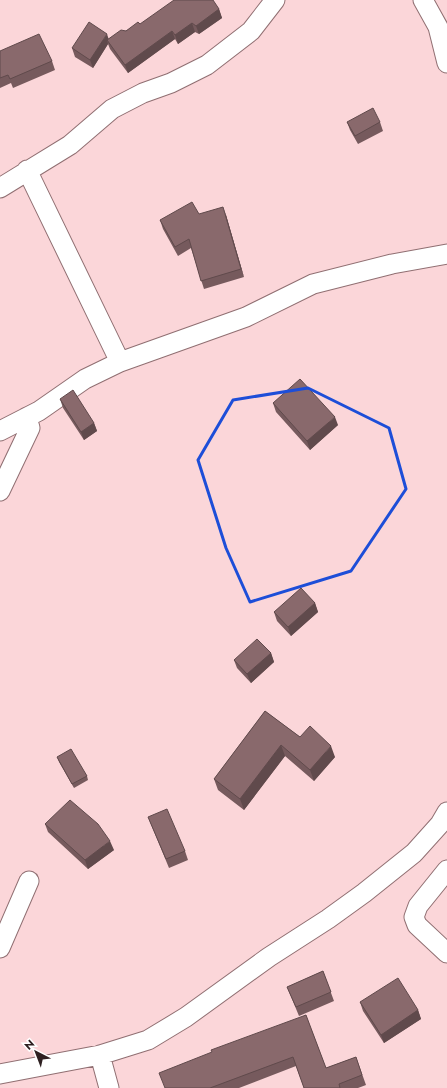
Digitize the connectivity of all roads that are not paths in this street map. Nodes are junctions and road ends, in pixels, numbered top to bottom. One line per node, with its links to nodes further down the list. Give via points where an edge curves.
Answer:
1 (275, 0): 5 (street, via 251,31 207,65 112,109 70,145)
2 (423, 0): 3 (street)
3 (442, 25): 4 (street)
4 (447, 63)
5 (27, 170): 6 (street); 8 (street)
6 (0, 188)
7 (447, 254): 8 (street, via 392,264 313,284 246,317)
8 (120, 362): 9 (street, via 85,379)
9 (27, 417): 10 (street); 11 (street, via 30,428)
10 (0, 431)
11 (0, 491)
12 (447, 812): 17 (street, via 440,824 414,853 328,919 148,1040)
13 (447, 870): 16 (street, via 418,906 414,917 417,925)
14 (30, 881): 15 (street)
15 (0, 948)
16 (447, 953)
17 (100, 1055): 18 (street); 19 (street)
18 (0, 1074)
19 (109, 1088)

